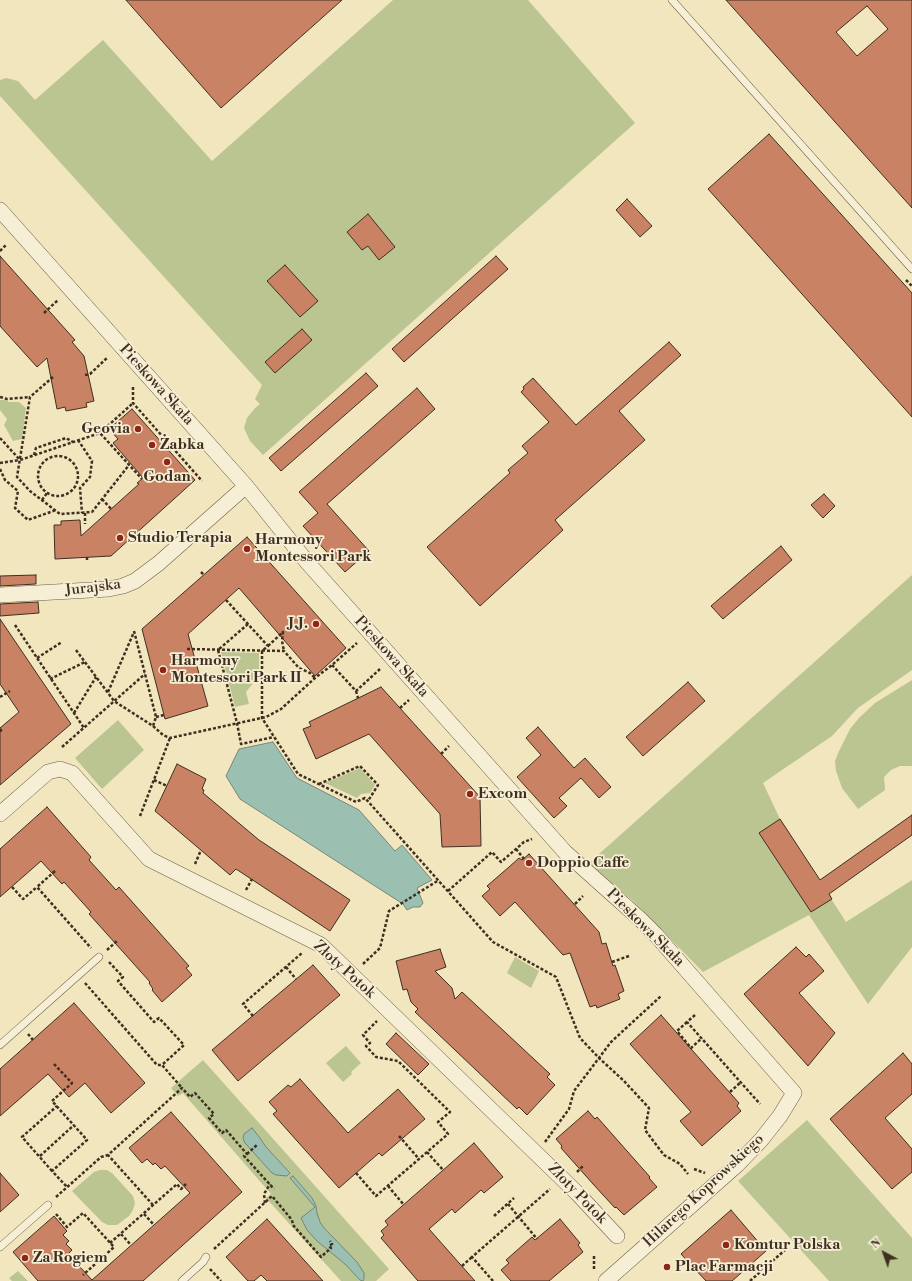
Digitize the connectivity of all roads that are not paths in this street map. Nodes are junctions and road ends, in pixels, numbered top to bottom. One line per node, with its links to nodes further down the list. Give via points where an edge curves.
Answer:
1 (672, 0): 3 (lane)
2 (0, 210): 4 (street, Pieskowa Skała)
3 (912, 269)
4 (246, 486): 5 (street, Jurajska, via 135,581 109,589); 9 (street, Pieskowa Skała, via 306,562 565,852 655,934)
5 (0, 595)
6 (0, 814): 11 (street, Złoty Potok, via 48,772 60,769 72,773 149,859 321,945 577,1193)
7 (99, 957): 8 (lane)
8 (0, 1045)
9 (794, 1093): 14 (street, Hilarego Koprowskiego, via 761,1140 737,1165)
10 (48, 1205): 12 (lane)
11 (617, 1236)
12 (0, 1247)
13 (206, 1256): 15 (lane)
14 (600, 1276)
15 (182, 1281)

